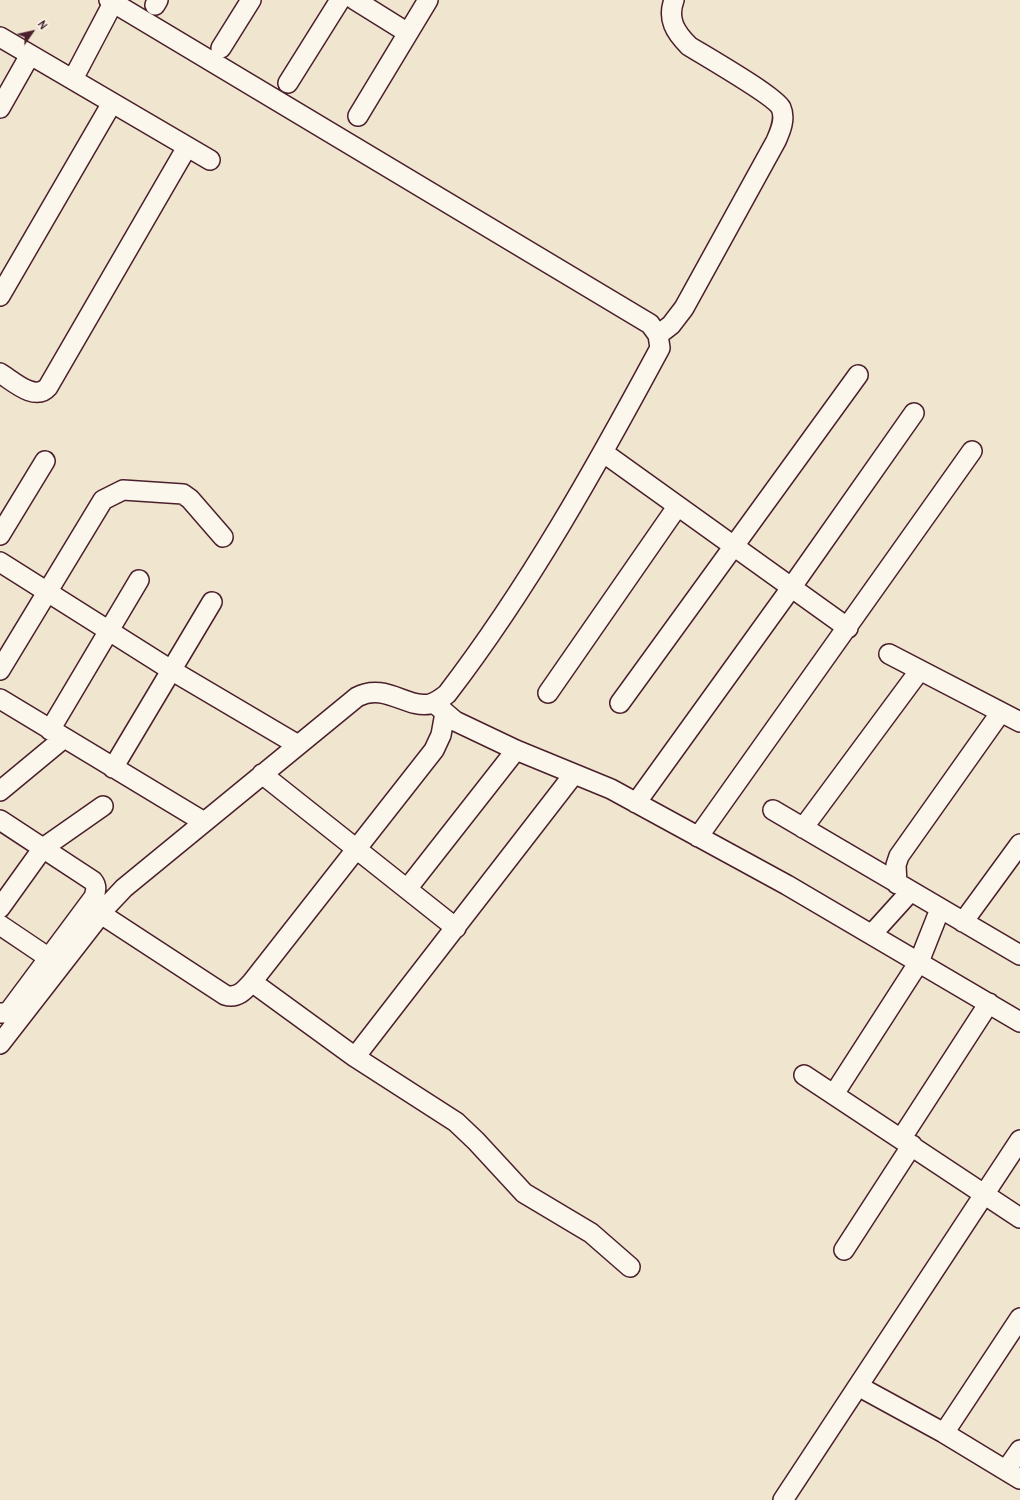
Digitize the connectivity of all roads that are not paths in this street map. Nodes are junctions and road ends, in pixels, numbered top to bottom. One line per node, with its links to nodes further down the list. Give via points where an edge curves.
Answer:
1 (250, 0): 9 (street)
2 (340, 0): 12 (street)
3 (355, 0): 7 (street)
4 (428, 0): 7 (street)
5 (111, 1): 11 (street); 19 (street, via 624,308 650,324)
6 (673, 5): 19 (street, via 676,31 684,41 770,98 782,110 782,118 776,141 684,308 671,325)
7 (408, 33): 15 (street)
8 (0, 37): 10 (street)
9 (221, 48)
10 (30, 55): 11 (street); 14 (street)
11 (73, 80): 13 (street)
12 (288, 83)
13 (112, 102): 16 (street); 18 (street)
14 (0, 108)
15 (358, 116)
16 (187, 147): 17 (street); 20 (street, via 48,387 41,393 32,392)
17 (210, 160)
18 (0, 296)
19 (658, 335): 24 (street, via 660,348)
20 (0, 373)
21 (858, 376): 29 (street)
22 (914, 413): 32 (street)
23 (972, 451): 35 (street)
24 (604, 453): 26 (street); 44 (street, via 530,575)
25 (45, 461): 27 (street)
26 (677, 507): 29 (street); 41 (street)
27 (0, 535)
28 (223, 537): 33 (street, via 183,494 123,490 116,492 102,500)
29 (733, 547): 32 (street); 43 (street)
30 (0, 562): 33 (street)
31 (139, 580): 36 (street)
32 (791, 588): 35 (street); 54 (street)
33 (47, 592): 36 (street); 38 (street)
34 (212, 602): 39 (street)
35 (848, 628): 60 (street)
36 (109, 631): 39 (street); 47 (street)
37 (889, 654): 40 (street)
38 (0, 670)
39 (171, 670): 48 (street); 50 (street)
40 (920, 670): 45 (street); 59 (street)
41 (548, 693)
42 (0, 699): 47 (street)
43 (620, 703)
44 (440, 708): 48 (street, via 377,692 364,693); 49 (street, via 455,721); 63 (street, via 441,735 434,750)
45 (1001, 712): 46 (street); 64 (street, via 899,856 896,865)
46 (1020, 722)
47 (57, 734): 50 (street); 53 (street)
48 (298, 745): 51 (street)
49 (516, 750): 52 (street); 65 (street)
50 (113, 768): 58 (street)
51 (262, 774): 58 (street); 63 (street)
52 (574, 774): 54 (street, via 611,789); 71 (street)
53 (0, 791)
54 (636, 803): 60 (street)
55 (103, 806): 62 (street)
56 (773, 810): 59 (street)
57 (0, 820): 62 (street)
58 (204, 822): 68 (street, via 124,888)
59 (803, 828): 64 (street)
60 (698, 837): 72 (street)
61 (1020, 844): 69 (street)
62 (43, 848): 66 (street); 74 (street, via 96,885 94,896)
63 (356, 849): 65 (street); 76 (street)
64 (904, 888): 67 (street); 72 (street)
65 (407, 889): 71 (street)
66 (0, 908)
67 (940, 909): 69 (street); 75 (street)
68 (101, 914): 76 (street, via 225,995 237,996); 80 (street)
69 (963, 922): 73 (street)
70 (0, 925): 74 (street)
71 (456, 928): 81 (street)
72 (872, 934): 75 (street)
73 (1020, 955)
74 (49, 958): 78 (street, via 10,1010)
75 (919, 962): 77 (street); 83 (street)
76 (252, 982): 81 (street)
77 (989, 1003): 79 (street); 85 (street)
78 (0, 1013)
79 (1020, 1022)
80 (0, 1044)
81 (355, 1057): 89 (street, via 456,1122 524,1193 591,1233)
82 (804, 1075): 83 (street)
83 (834, 1094): 85 (street)
84 (1020, 1140): 86 (street)
85 (906, 1142): 86 (street); 88 (street)
86 (985, 1194): 87 (street); 91 (street)
87 (1020, 1218)
88 (844, 1250)
89 (630, 1267)
90 (1020, 1318): 92 (street)
91 (858, 1386): 92 (street); 95 (street)
92 (944, 1433): 94 (street)
93 (1020, 1450): 94 (street)
94 (1013, 1475)
95 (783, 1500)

